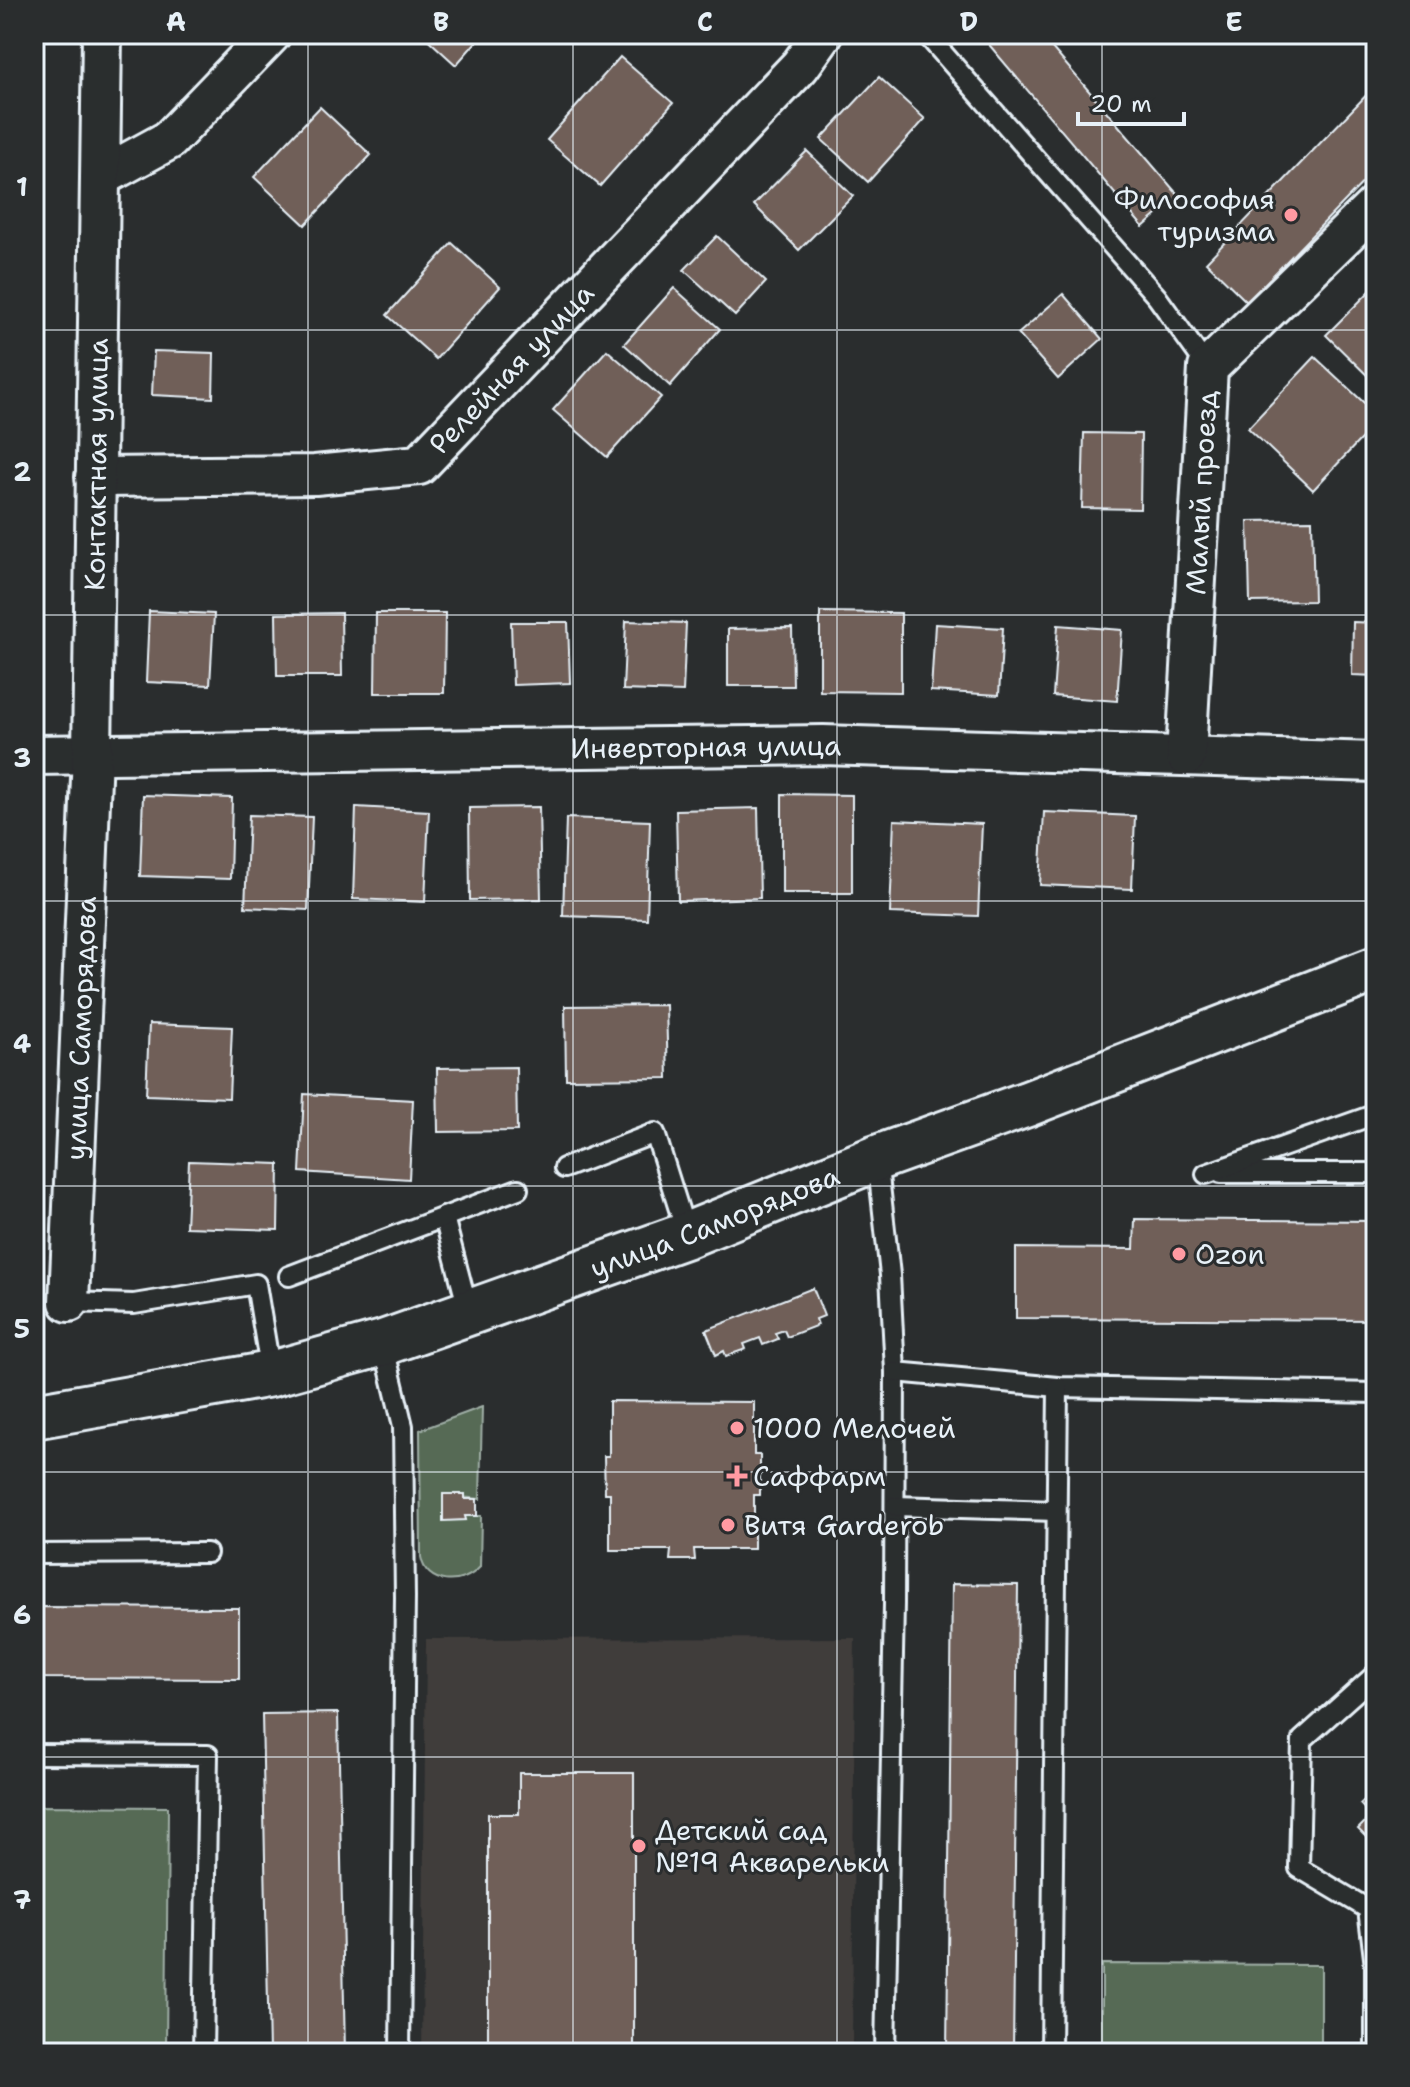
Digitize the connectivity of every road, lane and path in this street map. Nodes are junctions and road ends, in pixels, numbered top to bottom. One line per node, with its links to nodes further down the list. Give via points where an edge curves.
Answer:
1 (102, 34): 5 (street, Контактная улица)
2 (271, 34): 5 (street, via 169,140)
3 (823, 34): 8 (street, Релейная улица, via 800,66 419,465 315,475)
4 (926, 34): 7 (lane, via 1157,297)
5 (101, 177): 8 (street, Контактная улица)
6 (1376, 205): 7 (street, Малый проезд)
7 (1208, 368): 11 (street, Малый проезд)
8 (95, 477): 9 (street, Контактная улица)
9 (92, 754): 10 (street, Инверторная улица); 11 (street, Инверторная улица, via 823,745); 22 (street, улица Саморядова)
10 (34, 755)
11 (1186, 756): 12 (street, Инверторная улица)
12 (1376, 762)
13 (1376, 969): 15 (street, улица Саморядова)
14 (1376, 1114): 17 (lane, via 1206,1174)
15 (877, 1158): 20 (street, улица Саморядова); 25 (lane)
16 (564, 1168): 20 (lane, via 655,1133)
17 (1376, 1173)
18 (518, 1189): 19 (lane)
19 (444, 1217): 21 (lane); 23 (lane)
20 (687, 1235): 23 (street, улица Саморядова)
21 (289, 1276)
22 (69, 1302): 26 (lane, via 134,1304 256,1284)
23 (469, 1313): 24 (street, улица Саморядова)
24 (383, 1343): 26 (street, улица Саморядова); 38 (lane, via 403,1426)
25 (895, 1372): 27 (lane); 30 (lane)
26 (271, 1374): 29 (street, улица Саморядова)
27 (1058, 1387): 28 (lane); 31 (lane)
28 (1376, 1393)
29 (34, 1416)
30 (895, 1506): 31 (lane); 39 (lane)
31 (1056, 1511): 40 (lane)
32 (207, 1553): 33 (lane)
33 (34, 1554)
34 (1376, 1674): 36 (lane, via 1302,1740 1299,1868 1368,1909)
35 (34, 1754): 37 (lane, via 208,1755)
36 (1376, 1966): 41 (lane)
37 (203, 2053)
38 (400, 2053)
39 (885, 2053)
40 (1051, 2053)
41 (1375, 2053)

